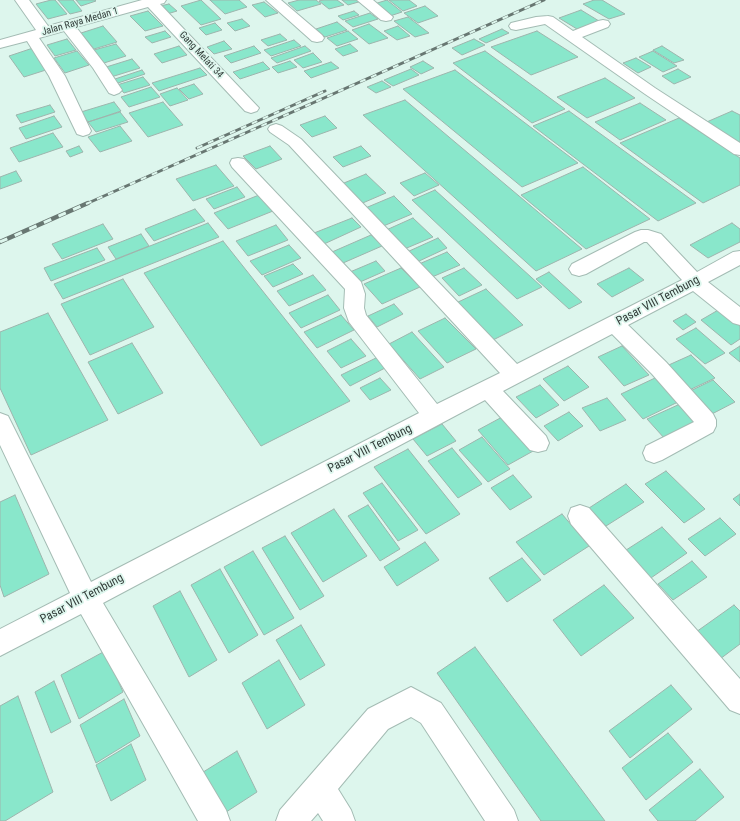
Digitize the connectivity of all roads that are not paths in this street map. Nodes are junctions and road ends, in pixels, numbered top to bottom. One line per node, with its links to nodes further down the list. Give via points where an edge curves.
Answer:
1 (22, 0): 9 (street)
2 (273, 0): 11 (street)
3 (364, 0): 5 (street)
4 (153, 1): 7 (street, Jalan Raya Medan 1); 14 (street, Gang Melati 34)
5 (386, 17)
6 (603, 24): 10 (street)
7 (67, 25): 9 (street, Jalan Raya Medan 1); 13 (street)
8 (516, 26): 10 (street, via 548,20)
9 (38, 34): 12 (street, Jalan Raya Medan 1); 16 (street)
10 (569, 37): 17 (street); 18 (street)
11 (317, 38)
12 (0, 44)
13 (114, 90)
14 (251, 108)
15 (276, 129): 25 (street, via 295,142)
16 (83, 131)
17 (740, 150)
18 (740, 156)
19 (238, 163): 27 (street, via 354,287 356,317)
20 (740, 257): 22 (street, Pasar VIII Tembung)
21 (579, 269): 22 (street, via 641,236 648,236 654,238)
22 (694, 281): 23 (street); 24 (street, Pasar VIII Tembung)
23 (740, 318)
24 (614, 324): 25 (street, Pasar VIII Tembung); 30 (street, via 659,368 705,420 705,426 698,431)
25 (515, 375): 26 (street, Pasar VIII Tembung)
26 (487, 388): 27 (street, Pasar VIII Tembung); 29 (street)
27 (434, 416): 32 (street, Pasar VIII Tembung)
28 (0, 422): 32 (street)
29 (538, 443)
30 (654, 453)
31 (580, 516): 34 (street)
32 (85, 597): 33 (street, Pasar VIII Tembung); 36 (street)
33 (0, 643)
34 (740, 700)
35 (319, 787): 37 (street); 38 (street); 39 (street, via 378,719 411,701 432,713)
36 (215, 821)
37 (291, 821)
38 (340, 821)
39 (503, 821)

